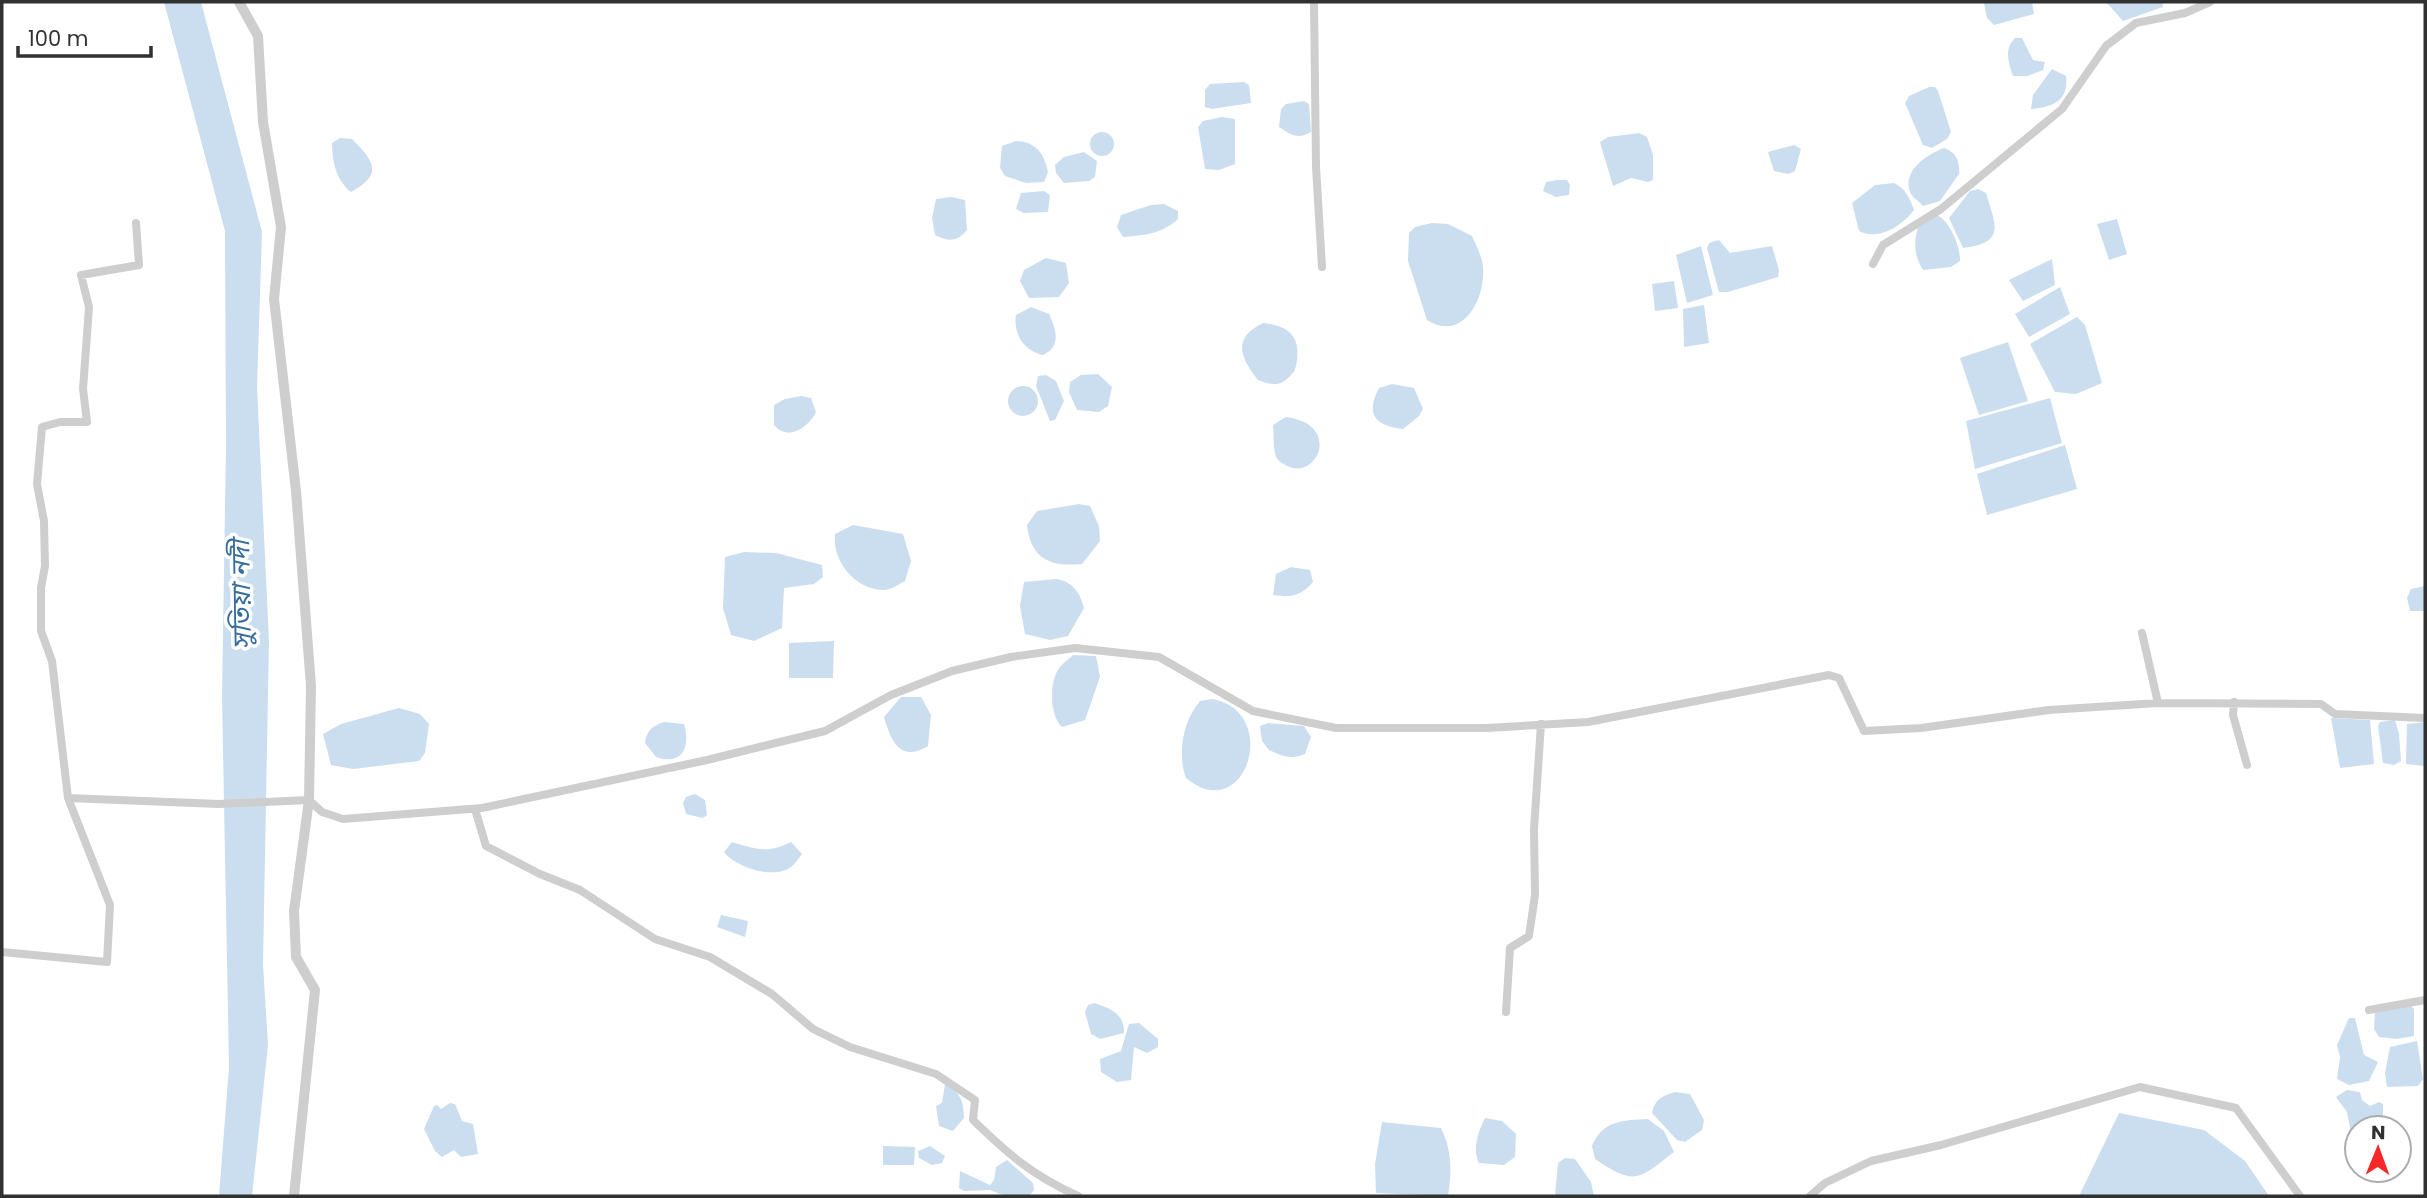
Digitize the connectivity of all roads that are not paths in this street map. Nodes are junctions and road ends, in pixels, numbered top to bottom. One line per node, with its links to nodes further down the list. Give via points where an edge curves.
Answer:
1 (239, 2): 14 (street, via 258,36 263,122 281,227 274,299 296,491 311,686)
2 (1314, 2): 6 (street)
3 (2210, 2): 5 (street, via 2185,13 2136,23 2106,46 2062,109 1941,209 1883,246)
4 (136, 223): 13 (street, via 139,265 81,275 89,307 83,388 87,422 60,422 42,428 37,484 44,521 41,631 52,661)
5 (1873, 264)
6 (1322, 267)
7 (2142, 633): 9 (street)
8 (2234, 702): 9 (street); 10 (street, via 2321,704 2335,714); 12 (street, via 2233,715)
9 (2158, 703): 11 (street, via 1864,731 1839,678 1829,675 1588,722)
10 (2425, 718)
11 (1541, 724): 15 (street, via 1336,728 1253,712 1159,657 1075,648 953,671 891,695 825,731); 19 (street, via 1535,895 1529,936 1510,948)
12 (2247, 765)
13 (68, 798): 14 (street, via 219,804); 16 (street, via 110,905 107,962)
14 (309, 800): 15 (street, via 322,812 343,819); 20 (street, via 294,911 296,957 315,990)
15 (475, 809): 21 (street, via 486,846 580,890 654,939 710,957 772,994 813,1029 850,1047 936,1074 975,1100 972,1120 1011,1158 1041,1180)
16 (2, 952)
17 (2425, 1000): 18 (street)
18 (2369, 1010)
19 (1506, 1012)
20 (294, 1196)
21 (1078, 1196)
22 (1810, 1196): 23 (street, via 1825,1183 1871,1161 2140,1087 2235,1108)
23 (2300, 1196)

